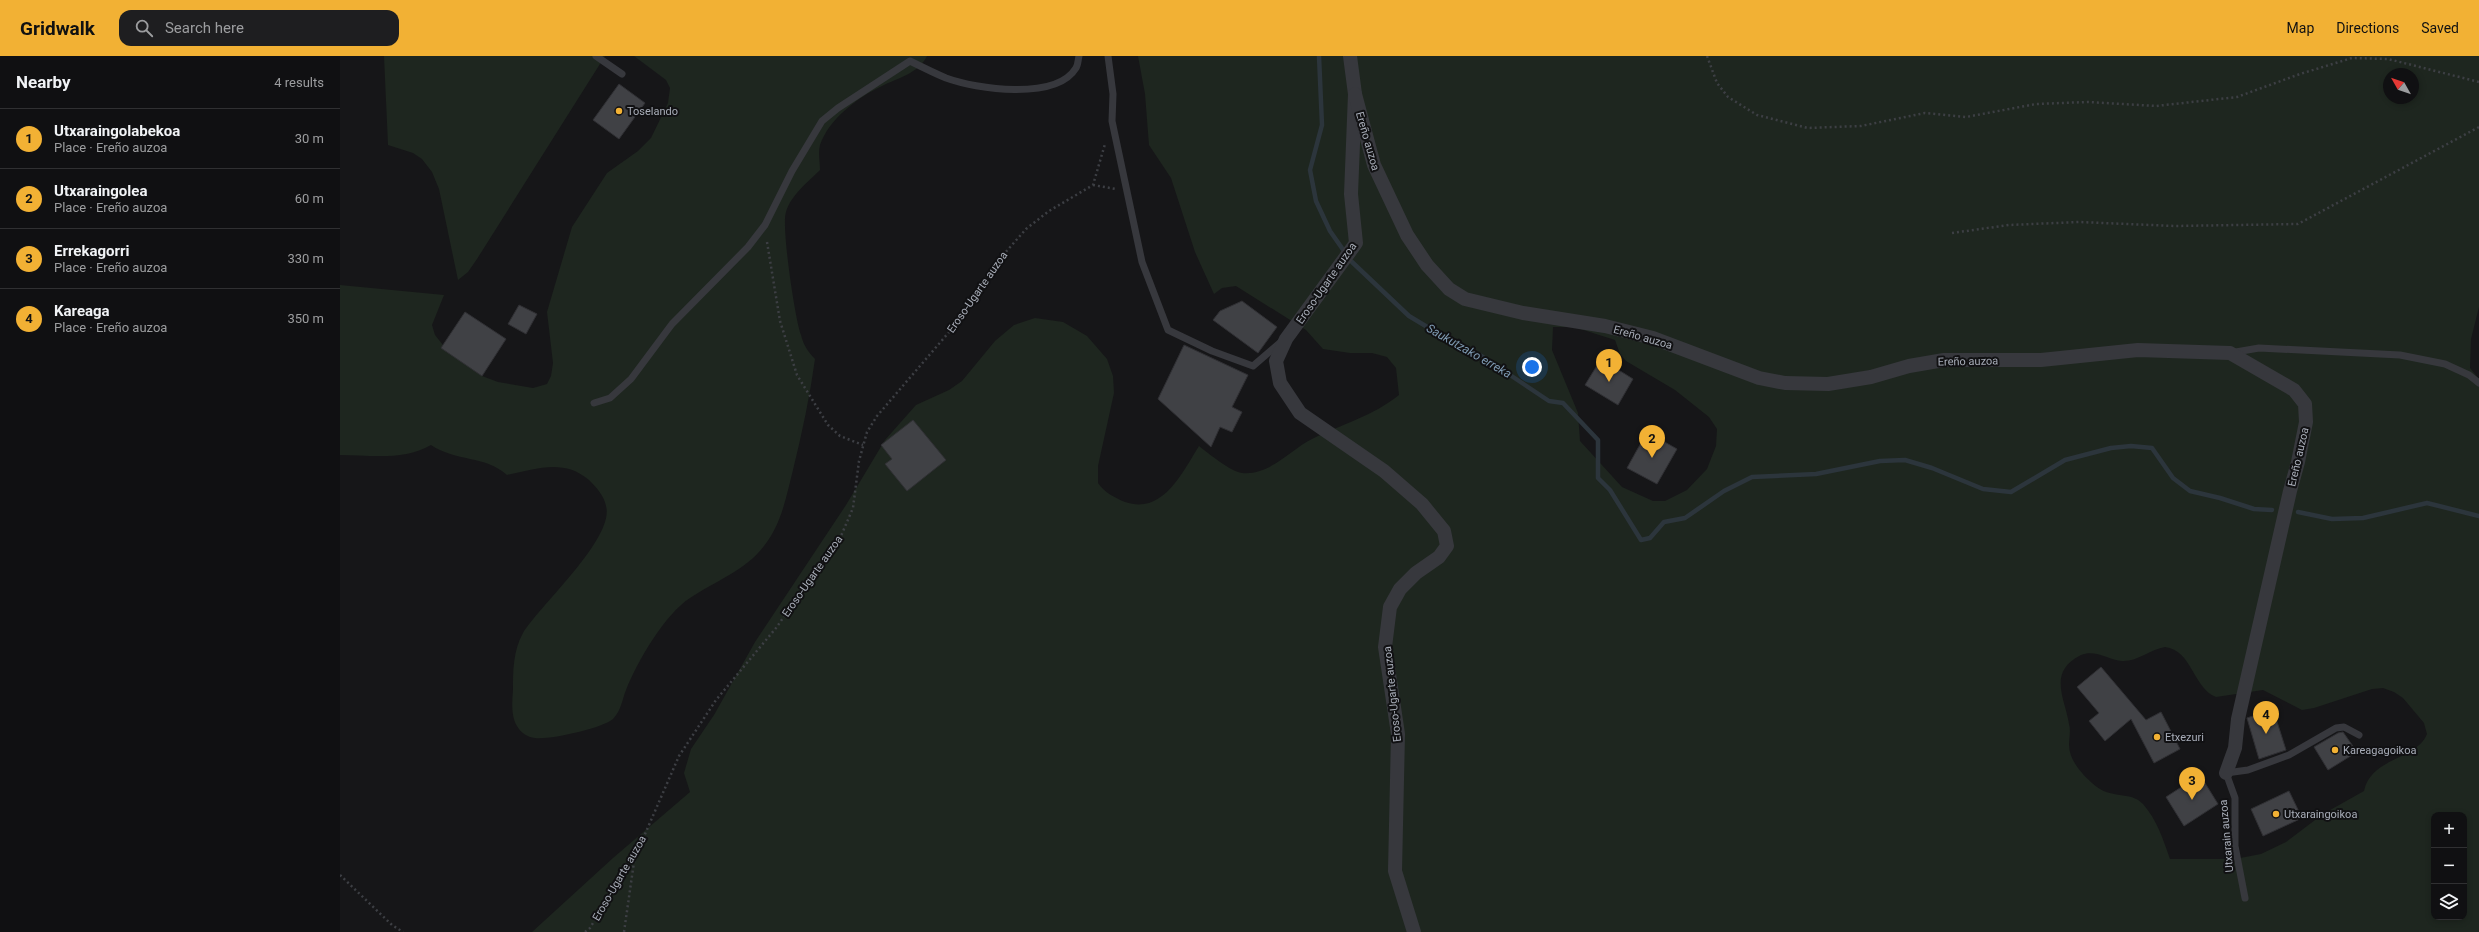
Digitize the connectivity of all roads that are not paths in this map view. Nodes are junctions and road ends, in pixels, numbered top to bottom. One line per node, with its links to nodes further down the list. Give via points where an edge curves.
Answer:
1 (596, 56): 5 (lane)
2 (1079, 56): 10 (lane, via 1076,68 1059,83 1025,90 982,88 946,78 910,61 838,108 822,121 748,247 672,324 631,379 610,398)
3 (1108, 56): 7 (lane, Eroso-Ugarte auzoa, via 1112,121 1142,262 1168,330 1212,351 1253,366)
4 (1350, 56): 6 (street, Eroso-Ugarte auzoa)
5 (622, 74)
6 (1355, 94): 7 (street, Eroso-Ugarte auzoa, via 1352,194 1356,243); 8 (street, Ereño auzoa, via 1374,165 1407,235 1427,265 1449,289 1465,299 1653,338 1759,378 1785,383 1828,384 1871,378 1909,366 1944,360 2041,360 2138,350)
7 (1286, 339): 14 (street, Eroso-Ugarte auzoa, via 1276,361 1280,383 1300,413 1384,471 1422,504 1444,531 1447,546 1439,557 1416,573 1400,589 1390,606 1385,647 1398,734 1395,871)
8 (2230, 353): 9 (lane, via 2259,348 2400,355 2444,364 2469,375); 12 (street, Ereño auzoa, via 2294,390 2305,404 2306,422 2238,719 2235,748)
9 (2479, 383)
10 (594, 403)
11 (2359, 735): 12 (lane, via 2344,727 2336,728 2289,755 2248,770)
12 (2226, 773): 13 (lane, Utxarain auzoa, via 2235,798 2235,846)
13 (2245, 898)
14 (1414, 932)

